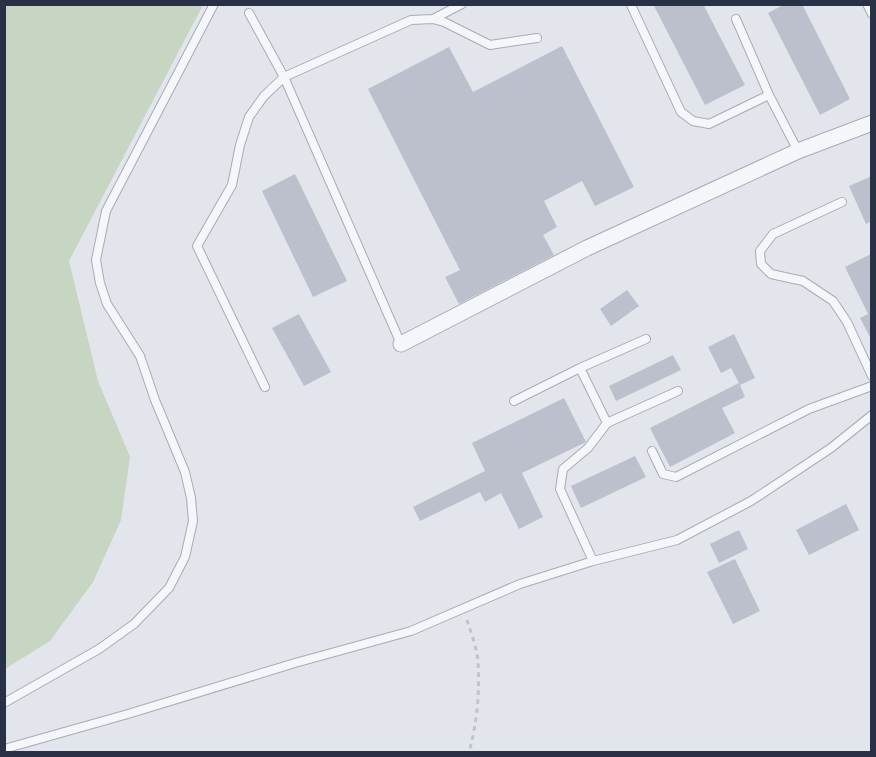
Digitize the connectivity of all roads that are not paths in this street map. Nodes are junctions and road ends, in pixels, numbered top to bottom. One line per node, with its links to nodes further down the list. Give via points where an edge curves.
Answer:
1 (214, 4): 27 (lane, via 106,211 96,260 107,304 140,356 185,471 193,521 185,557 169,588 134,624 99,649)
2 (462, 4): 7 (lane)
3 (867, 4): 6 (lane)
4 (631, 5): 11 (lane, via 681,111 693,121 709,124)
5 (249, 13): 10 (lane)
6 (872, 14)
7 (433, 19): 9 (lane, via 490,45); 10 (lane, via 411,20)
8 (736, 19): 11 (lane)
9 (537, 39)
10 (284, 77): 16 (lane); 20 (lane, via 249,117 232,184 197,246)
11 (769, 95): 13 (lane)
12 (872, 123): 13 (street)
13 (798, 151): 16 (street, via 587,248)
14 (842, 202): 18 (lane, via 773,234 760,251 761,264 771,274 803,281 833,301)
15 (646, 339): 17 (lane)
16 (401, 344)
17 (580, 368): 22 (lane); 24 (lane)
18 (872, 376)
19 (872, 386): 25 (lane, via 809,409 676,477 663,474)
20 (264, 387)
21 (678, 391): 24 (lane)
22 (513, 401)
23 (872, 415): 26 (lane, via 751,501 677,540)
24 (607, 423): 26 (lane, via 588,448 563,470 560,489)
25 (652, 451)
26 (594, 561): 28 (lane, via 520,584 411,631)
27 (4, 703)
28 (4, 749)

